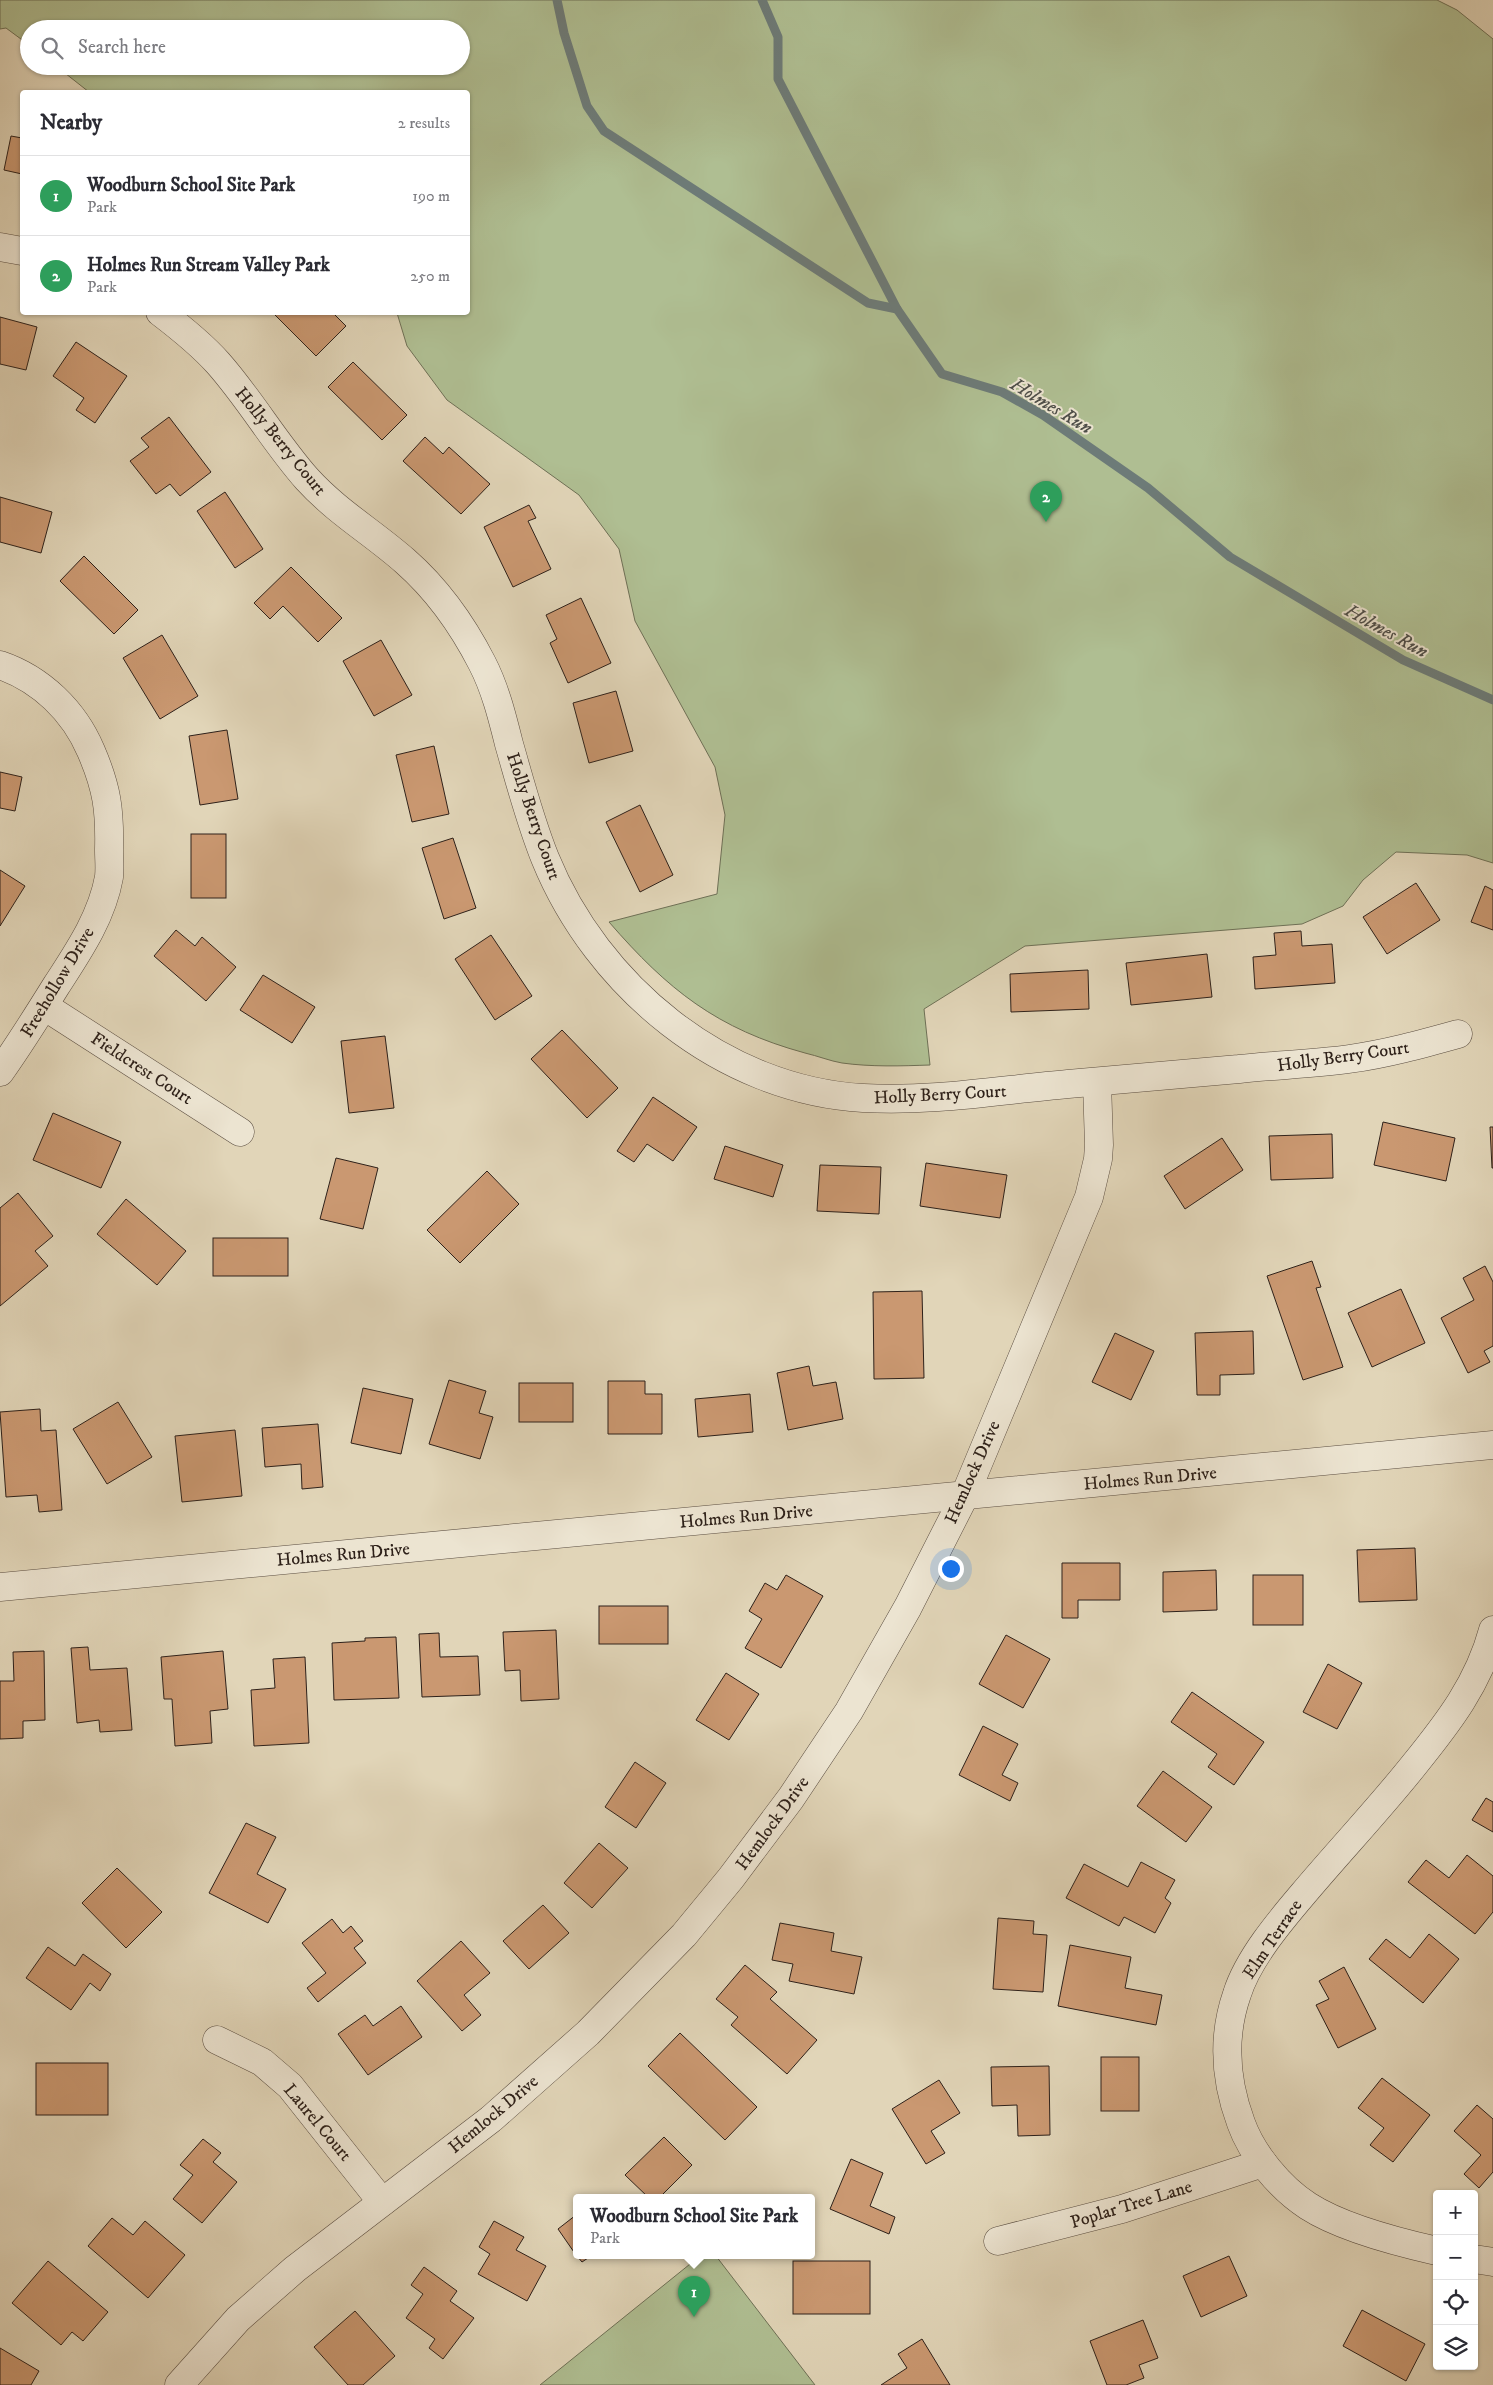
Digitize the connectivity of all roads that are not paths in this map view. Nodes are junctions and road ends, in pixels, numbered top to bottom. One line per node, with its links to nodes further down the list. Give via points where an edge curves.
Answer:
1 (0, 247): 2 (street)
2 (20, 251)
3 (164, 315): 8 (street, Holly Berry Court, via 218,362 306,478 343,514 404,560 436,592 462,626 485,667 496,696 544,857 564,901 589,941 612,969 669,1024 714,1052 755,1072 805,1089 859,1098 968,1095)
4 (0, 665): 5 (street, Freehollow Drive, via 40,685 64,706 90,748 103,777 110,814 109,876 102,901 86,940)
5 (44, 1006): 7 (street, Freehollow Drive); 9 (street, Fieldcrest Court)
6 (1458, 1034): 8 (street, Holly Berry Court, via 1350,1058)
7 (0, 1072)
8 (1097, 1082): 11 (street, Hemlock Drive, via 1099,1145 1089,1197)
9 (240, 1132)
10 (1493, 1445): 11 (street, Holmes Run Drive)
11 (965, 1495): 12 (street, Holmes Run Drive); 16 (street, Hemlock Drive, via 908,1607 849,1711 791,1798 720,1892 684,1935 588,2033 491,2119)
12 (0, 1587)
13 (1493, 1630): 15 (street, Elm Terrace, via 1486,1656 1453,1717 1281,1920 1237,1992 1228,2027 1226,2063 1232,2101 1245,2135)
14 (217, 2040): 16 (street, Laurel Court, via 262,2062 290,2086)
15 (1263, 2163): 17 (street, Poplar Tree Lane, via 1122,2209); 18 (street, Elm Terrace, via 1308,2206 1356,2228)
16 (382, 2202): 21 (street, Hemlock Drive, via 296,2269 238,2320)
17 (998, 2241)
18 (1433, 2250)
19 (1478, 2260): 20 (street)
20 (1493, 2262)
21 (179, 2385)

